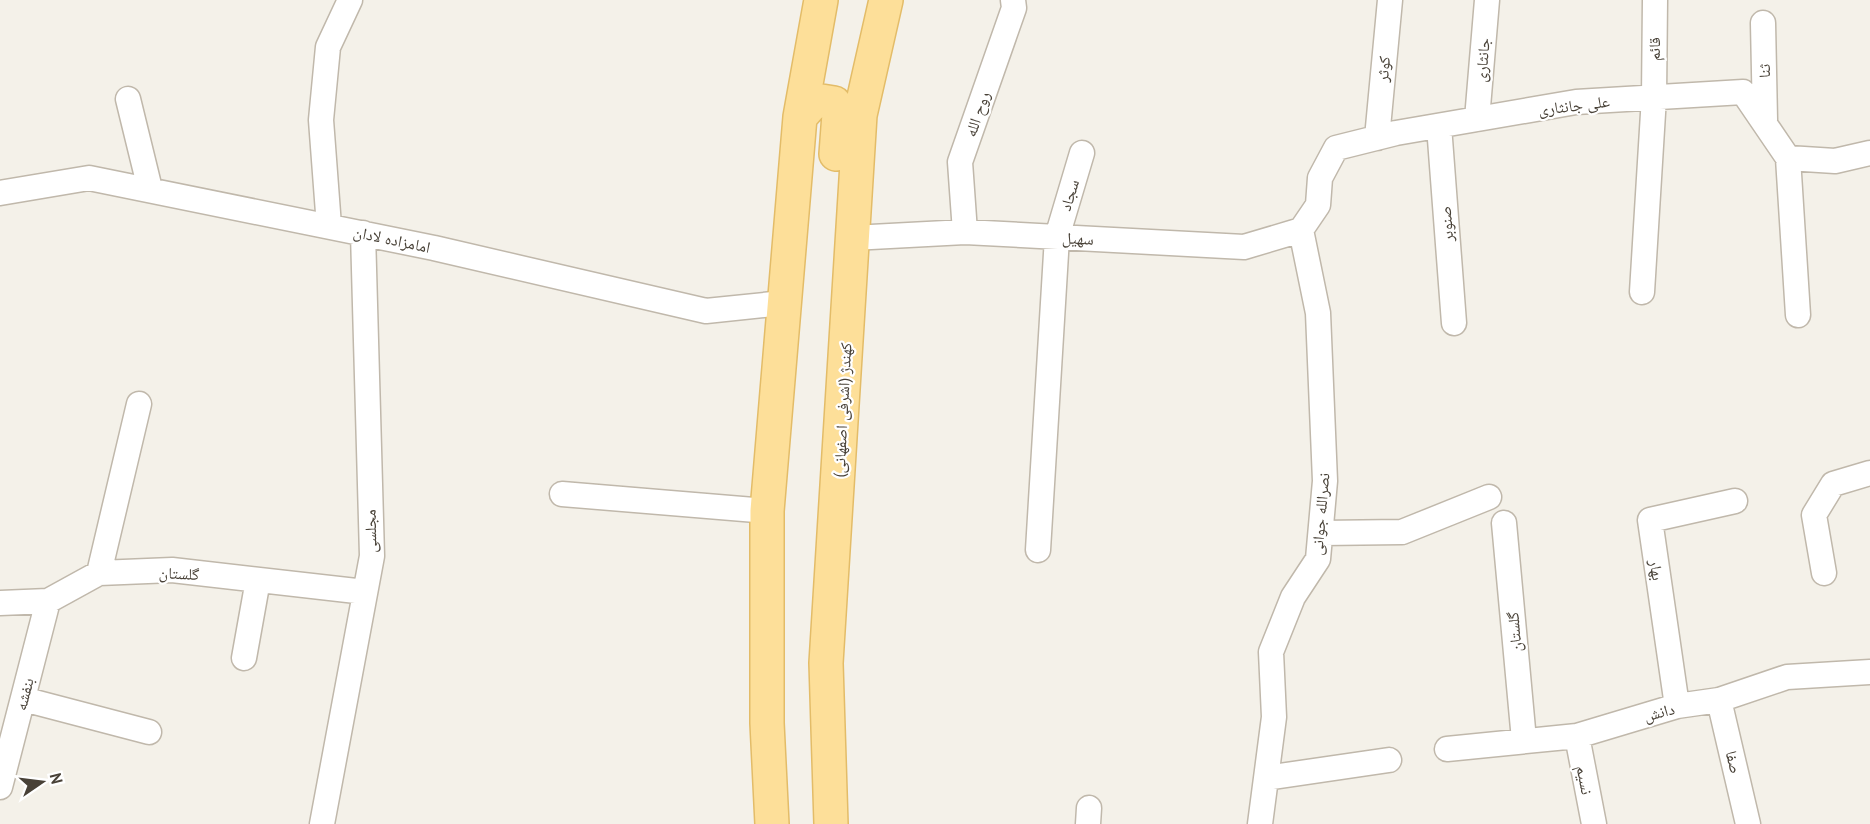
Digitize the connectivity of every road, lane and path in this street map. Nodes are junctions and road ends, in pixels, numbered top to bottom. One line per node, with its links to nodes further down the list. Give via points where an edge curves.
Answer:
1 (350, 0): 21 (street, via 328,47 321,120)
2 (821, 0): 11 (main road)
3 (886, 0): 26 (main road, کهندژ (اشرفی اصفهانی), via 860,115)
4 (1013, 0): 23 (street, روح الله, via 1014,8 960,162)
5 (1389, 0): 15 (street, کوثر)
6 (1487, 0): 12 (street, جانثاری)
7 (1655, 0): 9 (street, قائم)
8 (1763, 22): 13 (street, ثنا)
9 (1654, 98): 12 (street, علی جانثاری, via 1576,102); 13 (street, علی جانثاری, via 1743,92); 27 (street)
10 (128, 99): 19 (street)
11 (801, 117): 28 (main road); 31 (main road, via 815,100 834,103 839,114 830,241 831,316)
12 (1477, 119): 14 (street, علی جانثاری)
13 (1765, 120): 18 (street, علی جانثاری)
14 (1439, 126): 15 (street, علی جانثاری); 30 (street, صنوبر)
15 (1377, 138): 22 (street, علی جانثاری, via 1336,148 1320,178 1318,206)
16 (1082, 153): 25 (street, سجاد)
17 (1870, 153): 18 (street, via 1835,161)
18 (1788, 158): 29 (street)
19 (150, 189): 20 (street, امامزاده لادان, via 88,178); 21 (street, امامزاده لادان)
20 (0, 193)
21 (329, 226): 24 (street, امامزاده لادان)
22 (1301, 230): 25 (street, سهیل, via 1244,247); 39 (street, نصرالله جوانی, via 1318,313 1325,481)
23 (965, 232): 25 (street, سهیل); 26 (street, سهیل)
24 (363, 233): 28 (street, امامزاده لادان, via 706,311); 44 (street, مجلسی, via 372,556)
25 (1057, 237): 40 (street, سجاد)
26 (852, 238): 31 (main road, کهندژ (اشرفی اصفهانی))
27 (1642, 292)
28 (783, 303): 37 (main road)
29 (1798, 315)
30 (1454, 323)
31 (845, 347): 61 (main road, کهندژ (اشرفی اصفهانی), via 826,663)
32 (138, 404): 41 (street)
33 (1870, 473): 42 (street, via 1833,484 1814,515)
34 (562, 494): 37 (street)
35 (1489, 497): 39 (street, via 1402,532)
36 (1735, 501): 51 (street, بهار, via 1650,520)
37 (766, 511): 60 (main road, via 767,723)
38 (1503, 523): 54 (street, گلستان)
39 (1321, 533): 57 (street, نصرالله جوانی, via 1318,560 1293,597 1271,652 1274,717)
40 (1038, 550)
41 (99, 573): 43 (street, گلستان, via 172,570); 45 (street, گلستان)
42 (1824, 573)
43 (258, 580): 44 (street, گلستان); 47 (street)
44 (365, 592): 59 (street, مجلسی)
45 (48, 601): 46 (street, گلستان); 49 (street, بنفشه)
46 (0, 603)
47 (244, 658)
48 (1870, 672): 50 (street, دانش, via 1787,677)
49 (23, 699): 52 (street); 58 (street, بنفشه)
50 (1719, 700): 51 (street, دانش); 64 (street, صفا)
51 (1677, 706): 53 (street, دانش)
52 (149, 732)
53 (1577, 736): 54 (street, دانش); 63 (street, نسیم)
54 (1524, 740): 55 (street, دانش)
55 (1447, 749)
56 (1389, 760): 57 (street)
57 (1266, 778): 62 (street, نصرالله جوانی)
58 (0, 787)
59 (322, 824)
60 (772, 824)
61 (831, 824)
62 (1260, 824)
63 (1594, 824)
64 (1748, 824)

